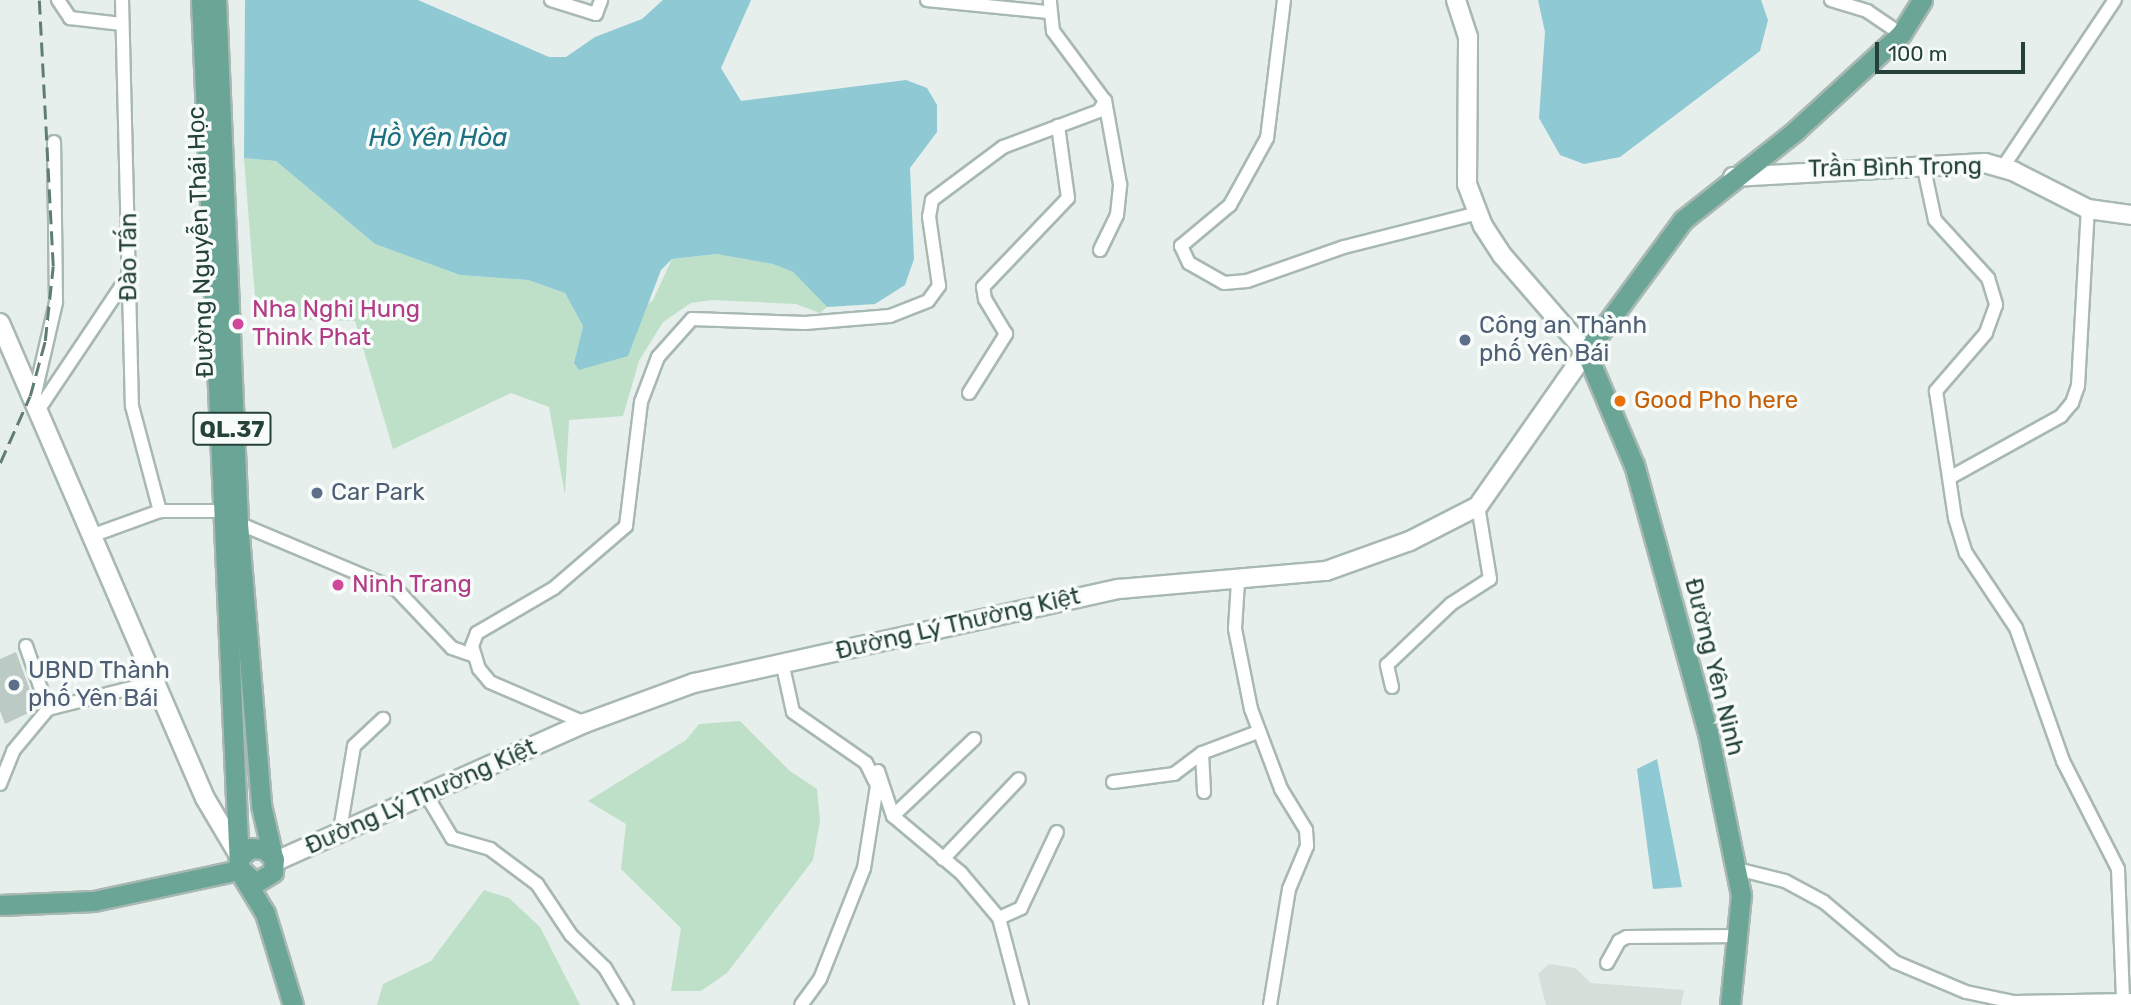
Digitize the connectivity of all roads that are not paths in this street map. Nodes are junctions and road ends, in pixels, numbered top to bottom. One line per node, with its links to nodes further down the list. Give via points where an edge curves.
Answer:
1 (58, 0): 14 (street, via 70,18)
2 (122, 0): 14 (street, Đào Tấn)
3 (201, 0): 34 (main road, Đường Nguyễn Thái Học / QL.37)
4 (216, 0): 34 (main road, Đường Nguyễn Thái Học / QL.37)
5 (551, 0): 6 (street, via 596,14)
6 (601, 0)
7 (927, 0): 13 (street)
8 (1284, 0): 23 (street, via 1268,138 1230,205 1181,246 1189,263 1236,283 1343,247)
9 (1455, 0): 23 (main road, via 1468,37 1467,184)
10 (1831, 0): 15 (street, via 1867,12)
11 (1922, 0): 15 (main road)
12 (2115, 0): 20 (street)
13 (1049, 6): 16 (street, via 1053,31)
14 (122, 24): 26 (street, Đào Tấn)
15 (1902, 34): 21 (main road, via 1794,132)
16 (1105, 101): 17 (street, via 1099,111); 25 (street, via 1120,184 1117,215)
17 (1058, 126): 29 (street, via 1068,198 984,287 985,299 1006,334); 38 (street, via 1003,147 932,200 929,217 939,286 919,308 890,316 805,323 704,317 677,331 658,357 641,402 626,526 554,588 477,633)
18 (54, 142): 30 (street, via 56,302)
19 (1923, 164): 20 (main road, Trần Bình Trọng); 21 (main road, Trần Bình Trọng); 31 (street, via 1935,220 1988,278 1996,305 1986,333 1936,391)
20 (2003, 167): 22 (main road, Trần Bình Trọng)
21 (1734, 177): 28 (main road, via 1683,220)
22 (2088, 209): 24 (main road, Trần Bình Trọng); 31 (street, via 2078,386 2072,403 2061,416)
23 (1478, 213): 28 (main road, via 1529,289)
24 (2131, 215)
25 (1100, 250)
26 (128, 276): 30 (street); 33 (street, Đào Tấn, via 132,406)
27 (0, 323): 30 (main road)
28 (1586, 352): 32 (main road, Đường Lý Thường Kiệt); 60 (main road, Đường Yên Ninh, via 1634,465 1695,677)
29 (969, 393)
30 (35, 407): 35 (main road)
31 (1951, 477): 63 (street, via 1966,553 2016,628 2063,761 2113,856)
32 (1478, 506): 36 (main road, Đường Lý Thường Kiệt, via 1442,528 1326,571); 41 (street, via 1490,579 1451,604 1387,665)
33 (160, 511): 34 (street); 35 (street)
34 (230, 517): 38 (street, via 397,590 452,648); 58 (main road, Đường Nguyễn Thái Học / QL.37, via 261,805); 59 (main road, Đường Nguyễn Thái Học / QL.37)
35 (91, 536): 40 (main road)
36 (1238, 582): 39 (main road, Đường Lý Thường Kiệt, via 1119,589); 45 (street, via 1238,652)
37 (26, 646): 42 (street)
38 (475, 656): 44 (street, via 490,682)
39 (782, 662): 44 (main road, Đường Lý Thường Kiệt, via 694,682); 48 (street, via 793,712)
40 (155, 682): 42 (street); 59 (main road)
41 (1392, 687)
42 (48, 709): 51 (street, via 13,751)
43 (383, 719): 56 (street, via 354,746)
44 (585, 723): 53 (main road, Đường Lý Thường Kiệt)
45 (1258, 732): 47 (street); 72 (street, via 1280,789 1306,830 1307,846 1289,889)
46 (974, 739): 54 (street)
47 (1202, 753): 50 (street, via 1174,774); 52 (street)
48 (871, 768): 54 (street, via 886,784); 70 (street, via 877,786 867,858 820,979)
49 (1019, 779): 57 (street)
50 (1113, 782)
51 (0, 784)
52 (1204, 792)
53 (427, 796): 56 (main road, Đường Lý Thường Kiệt); 69 (street, via 452,838 490,849 537,884 571,935 604,968)
54 (893, 816): 57 (street)
55 (1057, 832): 64 (street, via 1021,908)
56 (339, 836): 58 (main road, Đường Lý Thường Kiệt)
57 (943, 859): 64 (street, via 983,895)
58 (273, 864): 59 (main road, via 258,883); 59 (main road, via 256,847); 62 (main road, QL.37)
59 (240, 868): 61 (main road, via 94,901); 62 (main road, QL.37)
60 (1737, 869): 65 (main road, Đường Yên Ninh); 67 (street, via 1785,881 1824,902 1895,962 1966,992 2014,1002)
61 (0, 905)
62 (265, 913): 68 (main road, QL.37)
63 (2124, 916): 67 (street)
64 (999, 918): 71 (street)
65 (1738, 936): 66 (street, via 1627,937 1612,949); 73 (main road, Đường Yên Ninh)
66 (1607, 963)
67 (2127, 1000)
68 (293, 1005)
69 (627, 1005)
70 (801, 1005)
71 (1022, 1005)
72 (1270, 1005)
73 (1730, 1005)

